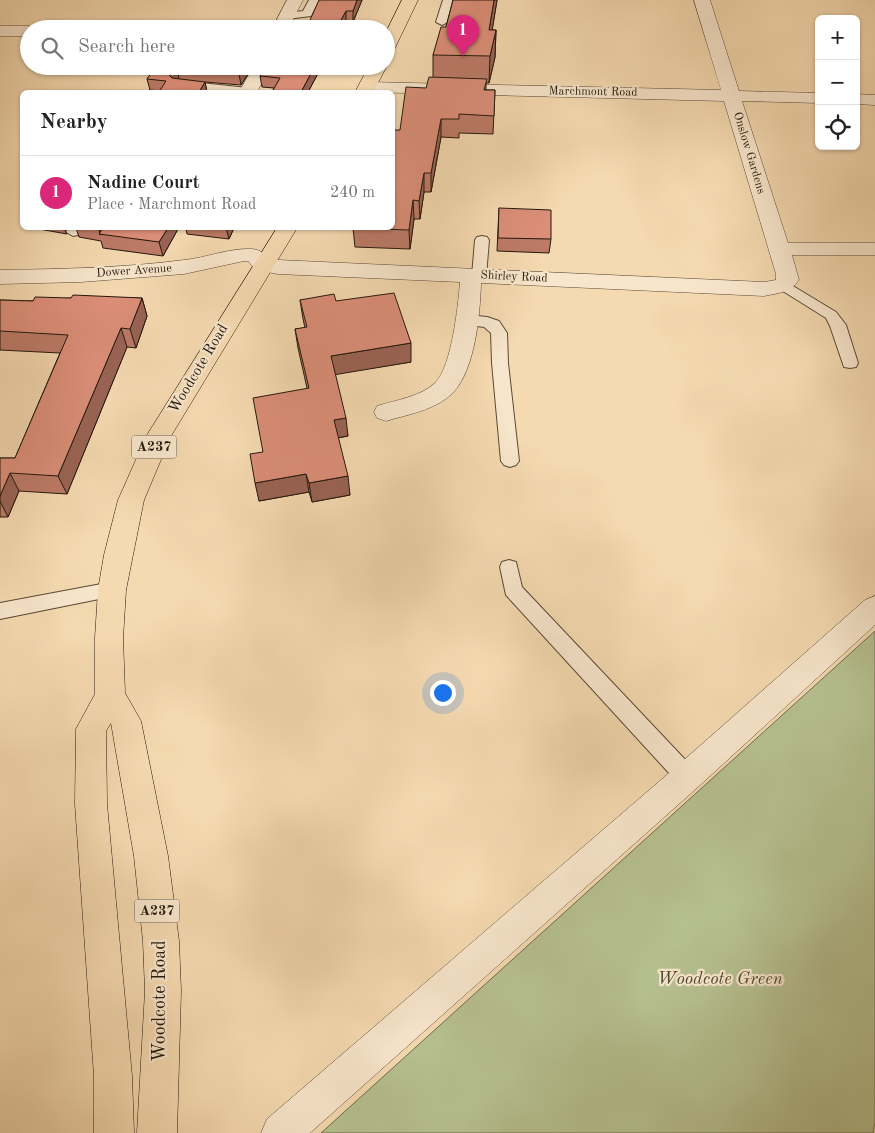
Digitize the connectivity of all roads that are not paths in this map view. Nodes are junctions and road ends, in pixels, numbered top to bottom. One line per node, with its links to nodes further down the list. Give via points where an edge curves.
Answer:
1 (295, 0): 6 (street)
2 (314, 0): 7 (lane, via 307,14)
3 (410, 0): 11 (main road)
4 (448, 0): 8 (lane)
5 (702, 0): 19 (street, Onslow Gardens)
6 (284, 20)
7 (289, 20)
8 (442, 22)
9 (0, 31): 10 (street)
10 (20, 31)
11 (395, 32)
12 (258, 75): 16 (street)
13 (373, 75): 17 (main road)
14 (179, 85): 15 (lane)
15 (228, 90)
16 (249, 90)
17 (365, 90)
18 (395, 90): 19 (street, Marchmont Road)
19 (731, 96): 20 (street, Marchmont Road); 25 (street, Onslow Gardens)
20 (815, 98)
21 (860, 99): 22 (street)
22 (875, 100)
23 (285, 230): 27 (main road, Woodcote Road / A237)
24 (482, 240): 28 (lane)
25 (779, 249): 26 (street); 30 (street, Onslow Gardens, via 788,280)
26 (875, 249)
27 (264, 264): 28 (street, Shirley Road); 29 (street, Dower Avenue, via 254,255 244,255 184,267); 36 (main road, Woodcote Road / A237, via 147,460 126,518)
28 (475, 276): 30 (street, Shirley Road); 31 (street)
29 (0, 277)
30 (773, 287): 32 (lane, via 831,316 838,325)
31 (468, 320): 33 (street, via 451,380 444,389 432,397); 34 (lane, via 488,322 499,333)
32 (850, 362)
33 (386, 412)
34 (510, 461)
35 (509, 567): 40 (lane, via 513,590)
36 (112, 590): 38 (lane); 39 (main road, Woodcote Road / A237)
37 (875, 608): 40 (street)
38 (0, 611)
39 (110, 696): 41 (main road, via 91,728 91,804 113,1076); 42 (main road, Woodcote Road / A237, via 126,721 151,856 160,931 163,991)
40 (687, 777): 43 (street)
41 (114, 1133)
42 (157, 1133)
43 (281, 1133)

